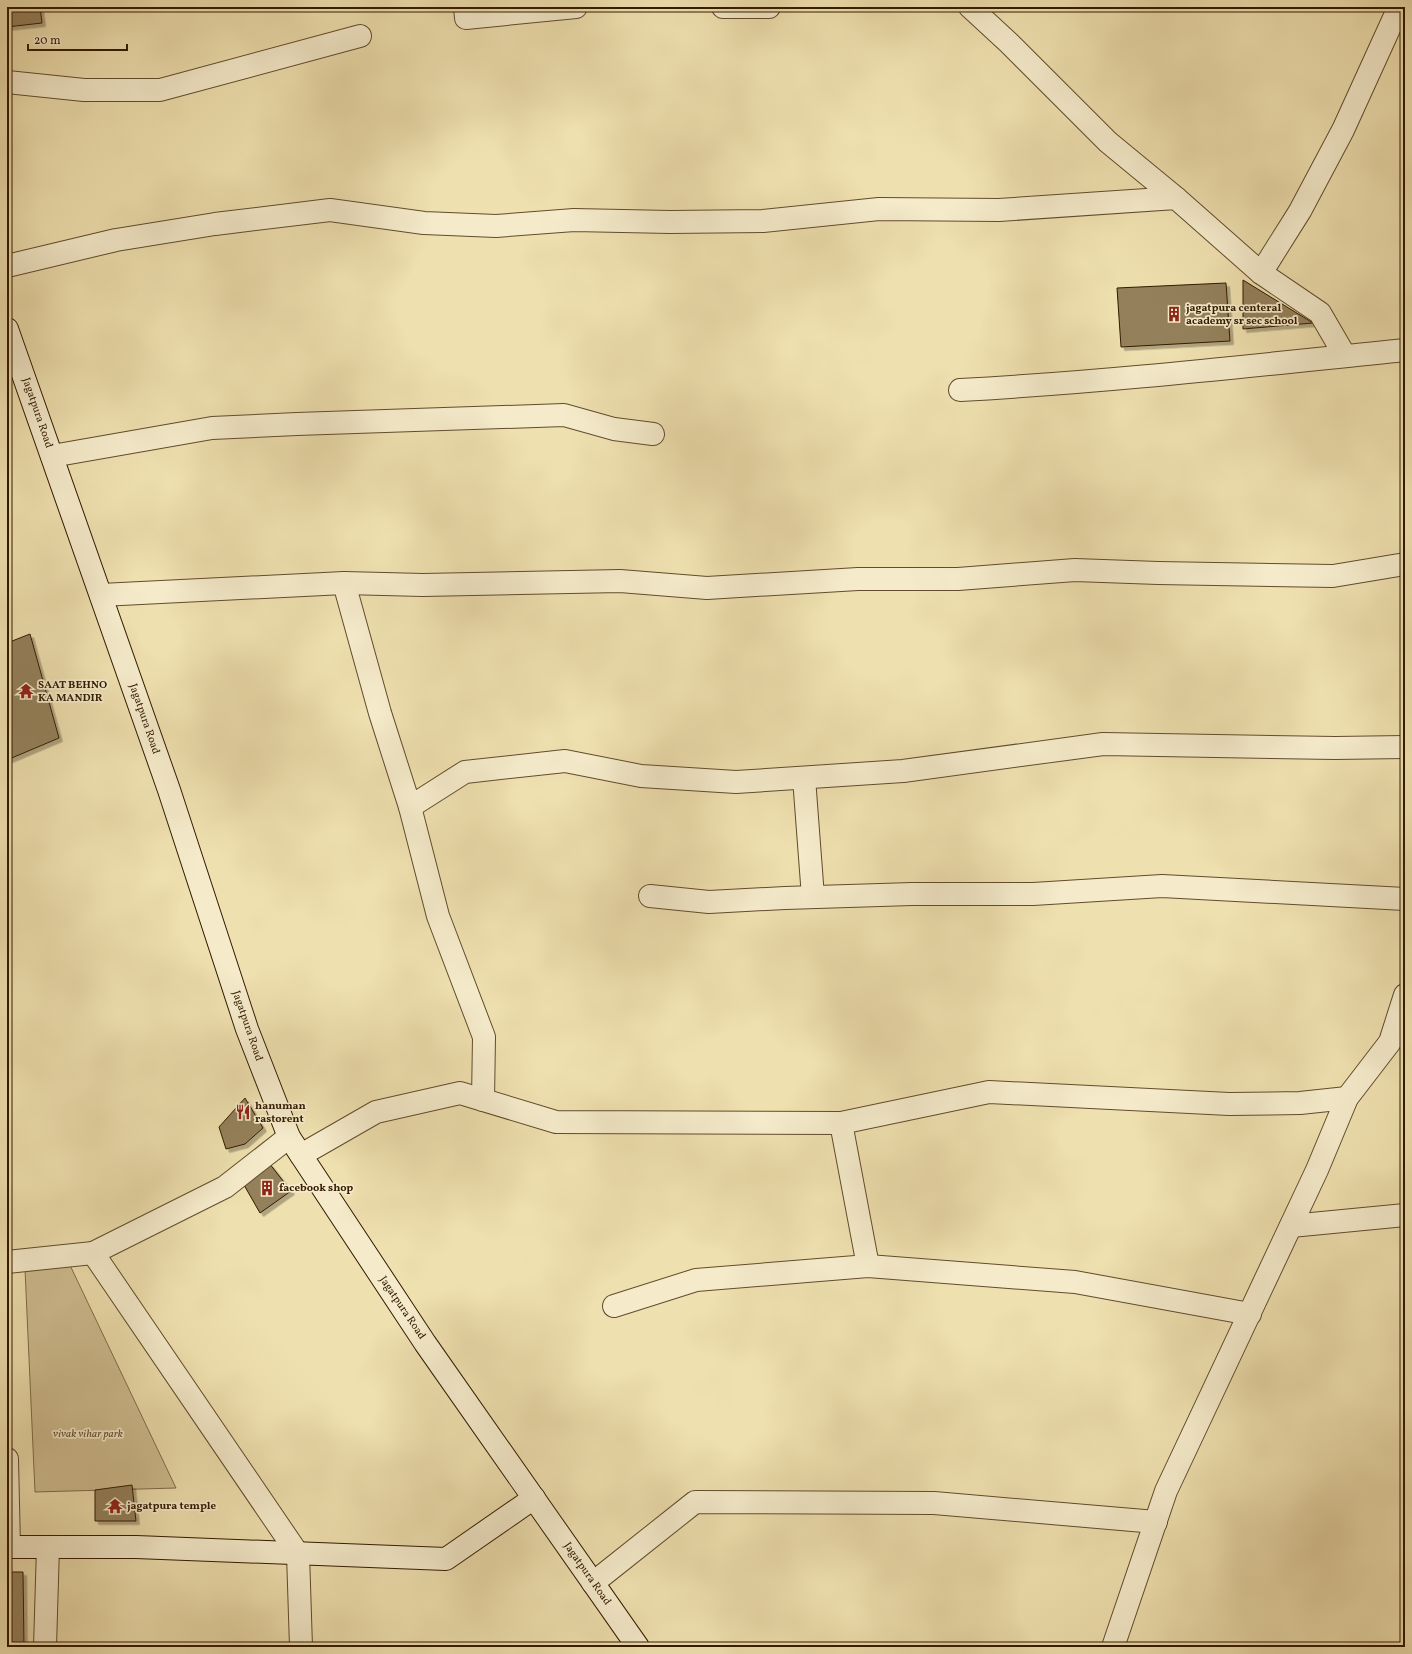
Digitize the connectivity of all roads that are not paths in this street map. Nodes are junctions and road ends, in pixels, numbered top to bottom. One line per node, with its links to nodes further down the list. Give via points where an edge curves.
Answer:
1 (465, 7): 2 (street, via 466,18)
2 (576, 7)
3 (723, 7): 4 (street)
4 (769, 7)
5 (970, 7): 9 (street, via 1108,142)
6 (1400, 7): 11 (street, via 1343,130 1300,210)
7 (360, 36): 8 (street, via 160,90 84,90)
8 (7, 82)
9 (1176, 198): 10 (street, via 998,210 879,209 763,221 574,220 496,226 424,223 330,210 215,224 116,240); 11 (street)
10 (7, 266)
11 (1261, 273): 14 (street, via 1320,313)
12 (7, 329): 17 (street, Jagatpura Road)
13 (1405, 350): 14 (street)
14 (1345, 356): 15 (street, via 1120,379)
15 (960, 390)
16 (654, 434): 17 (street, via 614,429 564,416 297,424 212,428)
17 (52, 456): 20 (street, Jagatpura Road)
18 (1405, 564): 19 (street, via 1333,576 1075,570 958,579 858,579 707,588 620,581 423,585)
19 (344, 583): 20 (street); 23 (street, via 380,713)
20 (101, 595): 31 (street, Jagatpura Road, via 169,790 247,1029)
21 (1405, 746): 22 (street, via 1334,748 1103,744 903,771)
22 (804, 778): 23 (street, via 736,782 641,776 566,761 465,772); 25 (street)
23 (410, 807): 29 (street, via 438,916 484,1038)
24 (650, 896): 25 (street, via 709,902)
25 (813, 897): 26 (street, via 1033,894 1162,886)
26 (1405, 899)
27 (1405, 994): 28 (street, via 1390,1042)
28 (1347, 1098): 30 (street, via 1300,1103 1229,1104 990,1092); 34 (street)
29 (483, 1100): 30 (street, via 556,1122); 32 (street, via 460,1093 376,1112)
30 (841, 1123): 37 (street)
31 (289, 1137): 32 (street, Jagatpura Road); 35 (street, via 225,1187)
32 (301, 1155): 41 (street, Jagatpura Road, via 425,1343)
33 (1405, 1215): 34 (street)
34 (1291, 1226): 39 (street)
35 (93, 1253): 36 (street); 45 (street)
36 (7, 1262)
37 (868, 1266): 38 (street, via 696,1280); 39 (street, via 1075,1282)
38 (614, 1306)
39 (1250, 1314): 42 (street, via 1166,1491)
40 (7, 1459): 43 (street)
41 (534, 1498): 45 (street, via 446,1559); 46 (street, Jagatpura Road)
42 (1156, 1522): 46 (street, via 934,1503 695,1502); 50 (street)
43 (8, 1547): 44 (street)
44 (48, 1547): 45 (street, via 136,1547); 47 (street)
45 (298, 1554): 48 (street)
46 (593, 1583): 49 (street, Jagatpura Road)
47 (45, 1647)
48 (301, 1647)
49 (638, 1647)
50 (1113, 1647)

